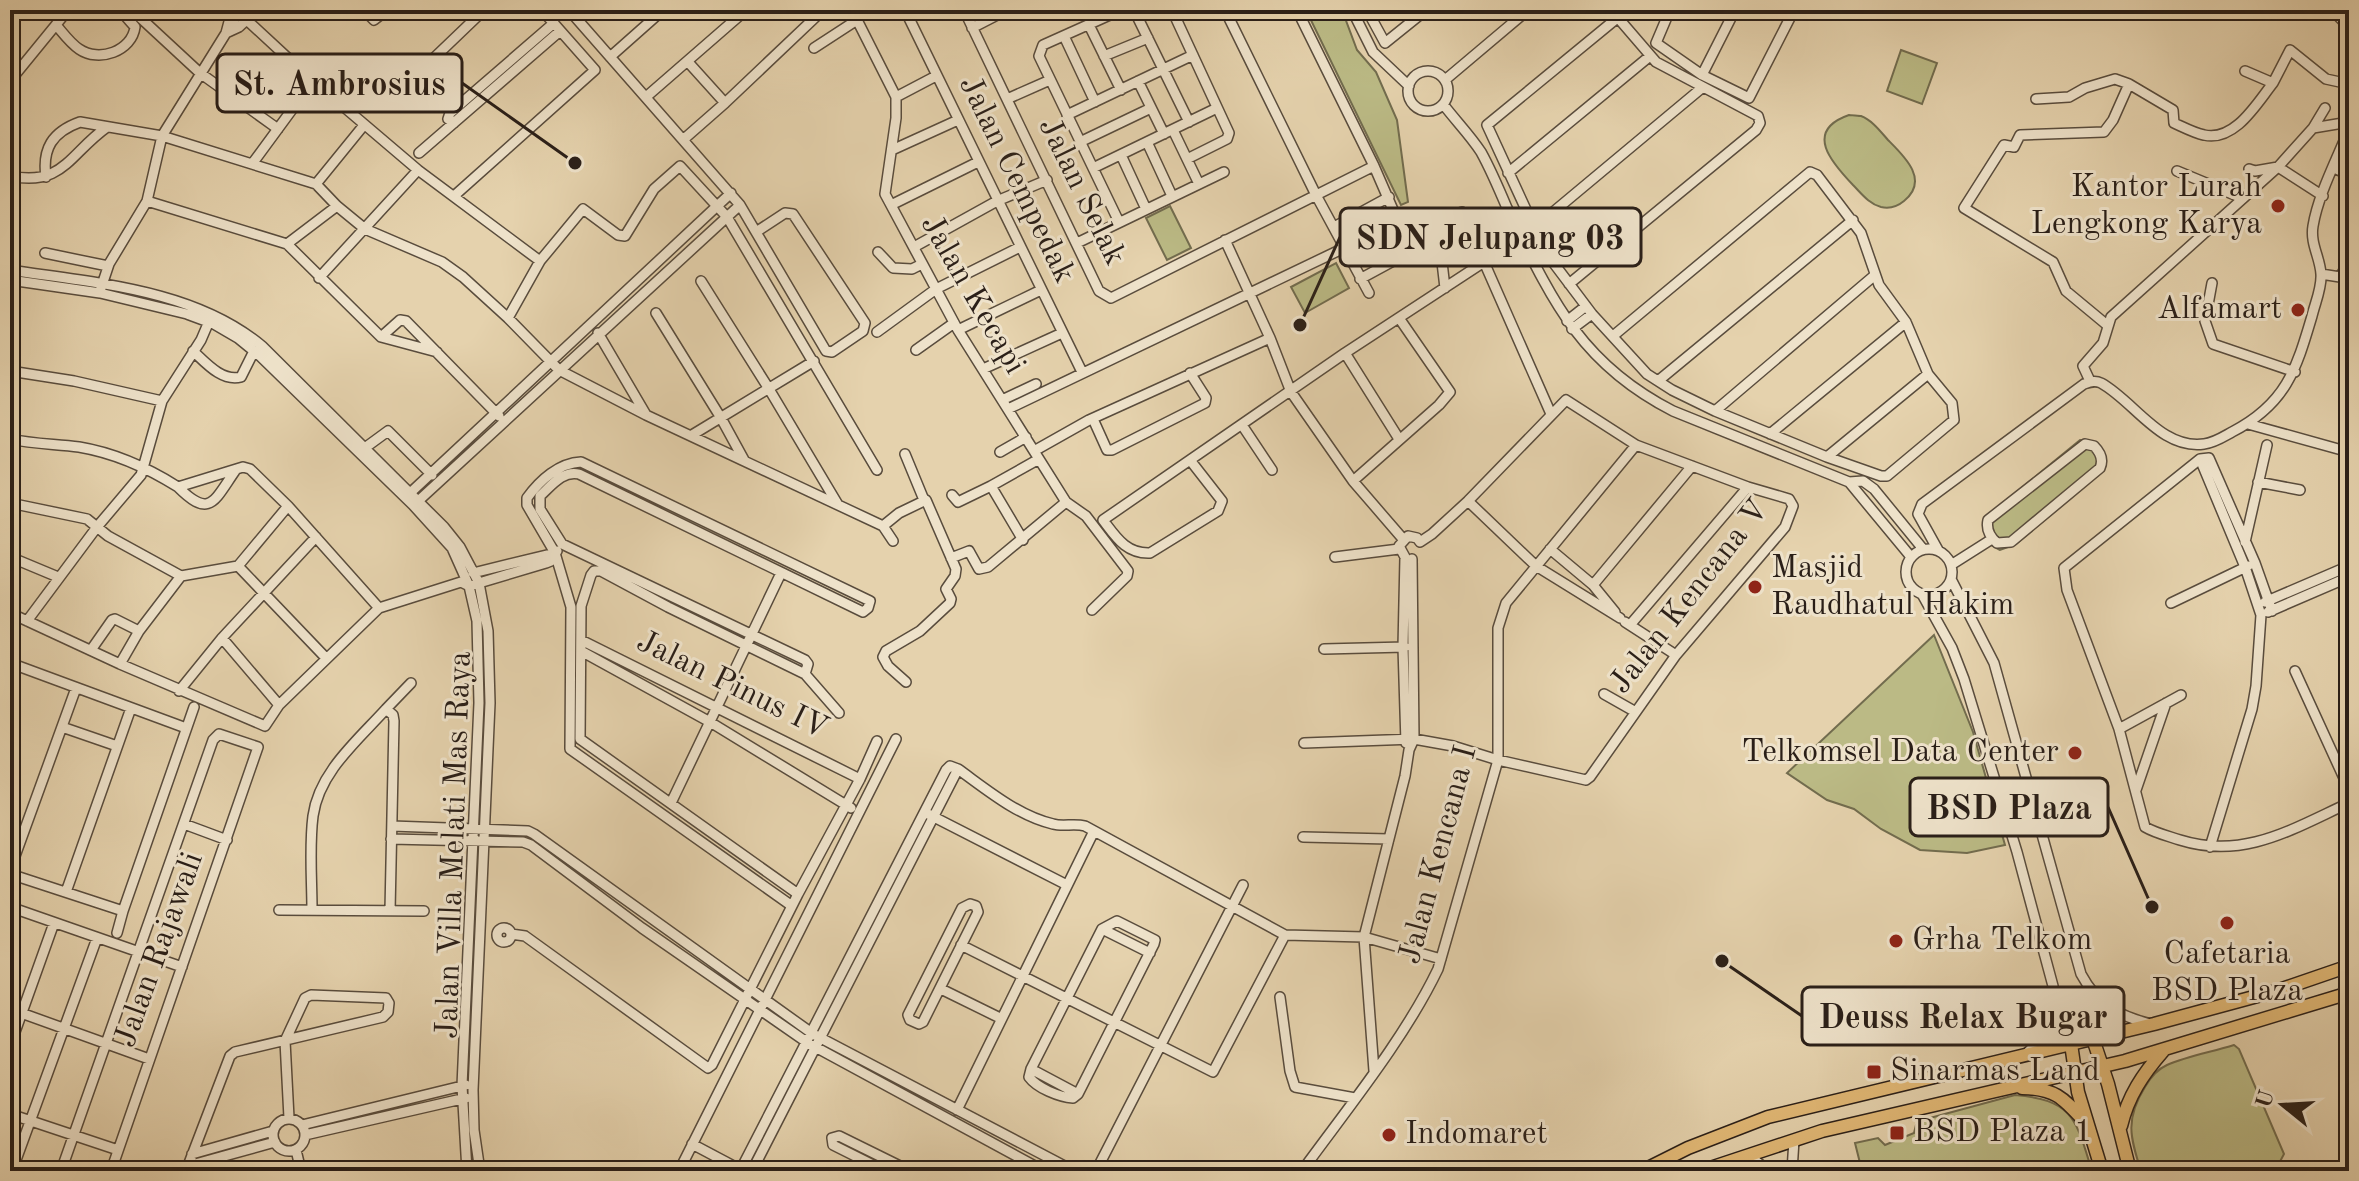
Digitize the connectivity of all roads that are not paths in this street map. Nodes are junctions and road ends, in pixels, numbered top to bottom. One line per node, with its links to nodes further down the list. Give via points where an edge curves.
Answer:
1 (68, 10): 33 (street)
2 (120, 10): 33 (street, via 135,27 134,36 113,53 79,49)
3 (132, 10): 49 (street)
4 (221, 10): 29 (street)
5 (257, 10): 32 (street)
6 (373, 10): 7 (street, via 368,14 374,20)
7 (387, 10)
8 (484, 10): 68 (street)
9 (542, 10): 35 (street)
10 (663, 10): 45 (street)
11 (746, 10): 46 (street)
12 (823, 10): 69 (street)
13 (905, 10): 51 (street, Jalan Cempedak)
14 (964, 10): 37 (street, Jalan Selak)
15 (1121, 10): 34 (street)
16 (1134, 10): 40 (street)
17 (1172, 10): 42 (street)
18 (1225, 10): 110 (street)
19 (1297, 10): 94 (street)
20 (1352, 10): 60 (street, via 1373,52)
21 (1367, 10): 22 (street, via 1385,43)
22 (1426, 10)
23 (1528, 10): 53 (street)
24 (1670, 10): 50 (street, via 1655,41)
25 (1735, 10): 50 (street)
26 (1794, 10): 50 (street, via 1750,97)
27 (1003, 11): 37 (street)
28 (2334, 11): 36 (street)
29 (235, 12): 32 (street); 38 (street)
30 (575, 12): 45 (street)
31 (855, 15): 41 (street); 64 (street)
32 (243, 24): 38 (street); 55 (street)
33 (56, 25): 54 (street)
34 (1089, 25): 39 (street); 43 (street)
35 (557, 27): 89 (street, via 450,113 448,119 454,123); 111 (street, via 595,70)
36 (2349, 27)
37 (972, 28): 65 (street, Jalan Selak)
38 (226, 33): 49 (street)
39 (1064, 36): 52 (street, via 1040,50); 67 (street)
40 (1148, 38): 43 (street); 47 (street)
41 (814, 48)
42 (1193, 55): 47 (street); 72 (street)
43 (1104, 56): 62 (street)
44 (1650, 56): 61 (street); 102 (street); 102 (street, via 1619,19 1487,125)
45 (610, 57): 63 (street)
46 (688, 62): 63 (street); 69 (street)
47 (1163, 70): 56 (street); 76 (street)
48 (2245, 71): 57 (street)
49 (200, 73): 81 (street); 84 (street)
50 (1702, 75)
51 (936, 76): 64 (street); 75 (street, Jalan Cempedak)
52 (1050, 80): 65 (street); 74 (street)
53 (1445, 80): 60 (street, via 1435,72 1422,72); 70 (street)
54 (10, 81)
55 (313, 81): 78 (street); 81 (street)
56 (1138, 81): 62 (street); 71 (street)
57 (2273, 83): 58 (street, via 2236,128 2208,136 2174,123 2172,109); 59 (street, via 2290,50 2326,79)
58 (2129, 84): 66 (street, via 2115,79 2069,97); 166 (street, via 2104,132 2020,135 2014,147 2004,145 1963,206 2053,262 2066,291)
59 (2349, 84)
60 (1409, 86): 70 (street, via 1410,99 1419,108 1432,110)
61 (1703, 87): 128 (street); 152 (street, via 1758,116 1756,130)
62 (1121, 90): 67 (street)
63 (646, 97): 85 (street)
64 (896, 97): 88 (street, Jalan Kecapi)
65 (1007, 99): 106 (street, Jalan Selak)
66 (2036, 99)
67 (1095, 102): 74 (street)
68 (387, 103)
69 (725, 103): 85 (street)
70 (1443, 104): 165 (street, via 1480,152)
71 (1151, 108): 82 (street); 86 (street)
72 (1217, 108): 76 (street); 91 (street, via 1229,136)
73 (2325, 108): 80 (street)
74 (1067, 115): 86 (street)
75 (958, 120): 88 (street); 92 (street, Jalan Cempedak)
76 (1189, 122): 82 (street)
77 (2349, 122): 80 (street)
78 (364, 125): 99 (street); 107 (street)
79 (107, 127): 84 (street); 105 (street); 105 (street, via 80,122 68,126 45,151)
80 (2313, 128): 95 (street)
81 (278, 129): 93 (street)
82 (1168, 132): 87 (street); 91 (street)
83 (2348, 132): 97 (street)
84 (162, 136): 93 (street); 116 (street)
85 (684, 139): 109 (street)
86 (1080, 142): 96 (street)
87 (1147, 142): 90 (street); 112 (street)
88 (892, 150): 119 (street, Jalan Kecapi, via 885,189)
89 (419, 153)
90 (1121, 155): 96 (street); 122 (street)
91 (1187, 159): 108 (street)
92 (978, 162): 117 (street, Jalan Cempedak); 119 (street)
93 (252, 164): 107 (street)
94 (1374, 166): 110 (street, Jalan Selak); 114 (street)
95 (2278, 167): 98 (street); 113 (street); 115 (street)
96 (1093, 168): 125 (street)
97 (2334, 168): 103 (street); 113 (street)
98 (2249, 169)
99 (418, 170): 111 (street); 129 (street)
100 (2177, 171): 115 (street)
101 (1224, 172): 108 (street)
102 (1508, 173): 128 (street)
103 (2349, 175)
104 (10, 176): 105 (street)
105 (46, 177)
106 (1047, 180): 117 (street); 132 (street, Jalan Selak)
107 (316, 184): 120 (street)
108 (1199, 184): 112 (street)
109 (731, 193): 118 (street); 121 (street)
110 (1316, 195): 127 (street); 131 (street, Jalan Selak)
111 (454, 196): 139 (street)
112 (1172, 196): 122 (street)
113 (2323, 196): 145 (street, via 2312,236)
114 (1389, 197): 126 (street); 127 (street)
115 (2242, 198): 166 (street)
116 (147, 201): 133 (street); 142 (street)
117 (997, 201): 134 (street); 135 (street, Jalan Cempedak)
118 (740, 205): 123 (street); 130 (street)
119 (891, 205): 134 (street, Jalan Kecapi)
120 (337, 206): 129 (street); 133 (street)
121 (718, 206): 123 (street); 139 (street, via 680,166 654,189 625,236 583,209); 179 (street)
122 (1146, 209): 125 (street)
123 (727, 217): 169 (street); 180 (street)
124 (1853, 220): 146 (street); 171 (street, via 1810,172); 188 (street)
125 (1119, 222): 132 (street)
126 (1402, 225): 136 (street); 148 (street, via 1411,257)
127 (1334, 227): 136 (street)
128 (1534, 228): 152 (street)
129 (365, 229): 147 (street); 162 (street, via 442,262)
130 (756, 232): 130 (street, via 826,351 863,331 865,323 793,214 785,213)
131 (1225, 240): 132 (street, Jalan Selak, via 1111,298 1099,291); 158 (street)
132 (1077, 243)
133 (287, 244): 147 (street)
134 (914, 247): 141 (street, Jalan Kecapi)
135 (1020, 247): 155 (street); 156 (street, Jalan Cempedak)
136 (1345, 250): 148 (street); 158 (street)
137 (878, 252): 141 (street, via 893,268)
138 (45, 253): 142 (street)
139 (540, 261): 162 (street)
140 (1484, 262): 154 (street); 154 (street, via 1462,212 1445,220 1438,228); 197 (street)
141 (922, 264): 155 (street, Jalan Kecapi)
142 (108, 266): 153 (street)
143 (10, 270): 153 (street, Jalan Villa Melati Mas Raya)
144 (2349, 271): 145 (street, via 2340,277)
145 (2321, 274): 185 (street)
146 (1875, 275): 164 (street); 196 (street)
147 (319, 278): 172 (street)
148 (1360, 279): 157 (street)
149 (10, 280): 153 (street, Jalan Villa Melati Mas Raya)
150 (701, 281): 191 (street)
151 (2212, 283): 185 (street, via 2205,321 2213,344)
152 (1569, 284): 159 (street)
153 (101, 288): 161 (street, Jalan Villa Melati Mas Raya)
154 (1445, 288): 163 (street)
155 (936, 289): 167 (street, Jalan Kecapi); 168 (street)
156 (1041, 290): 167 (street); 170 (street, Jalan Cempedak)
157 (1369, 293)
158 (1249, 294): 173 (street); 184 (street)
159 (1589, 310): 165 (street); 171 (street)
160 (656, 313): 200 (street)
161 (210, 318): 175 (street); 176 (street, Jalan Villa Melati Mas Raya); 211 (street, Jalan Villa Melati Mas Raya, via 236,326 262,346)
162 (508, 318): 179 (street)
163 (1399, 318): 178 (street); 207 (street, via 1450,392)
164 (1906, 322): 187 (street); 204 (street)
165 (1569, 325): 227 (street, via 1600,360 1646,397)
166 (2107, 325): 189 (street, via 2103,343 2083,366)
167 (956, 326): 174 (street); 181 (street, Jalan Kecapi)
168 (877, 332)
169 (598, 333): 182 (street); 198 (street)
170 (1062, 333): 181 (street); 184 (street, Jalan Cempedak)
171 (1613, 336): 188 (street)
172 (381, 337): 177 (street); 177 (street, via 403,320)
173 (1270, 338): 186 (street); 192 (street)
174 (916, 350)
175 (193, 351): 176 (street, via 226,377 237,379); 194 (street)
176 (254, 351): 211 (street, Jalan Villa Melati Mas Raya)
177 (437, 352): 199 (street)
178 (1345, 353): 192 (street); 207 (street)
179 (550, 361): 182 (street); 199 (street)
180 (814, 361): 191 (street); 222 (street)
181 (983, 369): 193 (street, Jalan Kecapi)
182 (559, 370): 198 (street); 199 (street)
183 (10, 371): 194 (street)
184 (1082, 372): 195 (street)
185 (2295, 372): 202 (street, via 2278,397)
186 (1190, 373): 201 (street); 201 (street, via 1205,403 1109,451)
187 (1928, 374): 216 (street); 216 (street, via 1955,409 1954,420 1887,476)
188 (1658, 381): 196 (street)
189 (2090, 381): 202 (street, via 2101,383 2181,442 2207,444); 256 (street, via 1922,504 1918,514)
190 (1036, 384): 193 (street)
191 (769, 389): 200 (street); 239 (street)
192 (1293, 390): 203 (street); 226 (street)
193 (1002, 400): 195 (street, Jalan Kecapi)
194 (162, 401): 221 (street)
195 (1008, 409): 206 (street, Jalan Kecapi)
196 (1715, 411): 204 (street)
197 (1551, 414): 209 (street, Jalan Kencana V, via 1570,400); 236 (street)
198 (646, 415): 205 (street)
199 (500, 417): 225 (street); 234 (street)
200 (721, 418): 205 (street); 218 (street)
201 (1093, 419): 215 (street)
202 (2248, 424): 213 (street)
203 (1242, 425): 219 (street); 223 (street)
204 (1770, 434): 216 (street)
205 (692, 435): 218 (street)
206 (1026, 437): 212 (street); 215 (street, Jalan Kecapi)
207 (1399, 439): 226 (street)
208 (11, 443): 221 (street, via 83,448)
209 (1636, 445): 220 (street, Jalan Kencana V); 254 (street, Jalan Kencana I)
210 (2267, 445): 228 (street)
211 (363, 450): 225 (street, via 388,431); 234 (street, Jalan Villa Melati Mas Raya)
212 (1000, 452)
213 (2349, 452)
214 (905, 454): 235 (street)
215 (1037, 455): 229 (street); 237 (street, Jalan Kecapi)
216 (1827, 457)
217 (2204, 458): 251 (street); 265 (street); 322 (street, via 2064,568 2067,590)
218 (744, 460): 239 (street)
219 (1190, 460): 219 (street, via 1103,520 1123,546 1150,553 1222,507)
220 (1692, 466): 231 (street, Jalan Kencana V); 276 (street)
221 (144, 467): 230 (street); 244 (street)
222 (877, 470)
223 (1272, 470)
224 (235, 471): 230 (street); 230 (street, via 210,503 192,501); 240 (street, via 250,469)
225 (432, 475): 234 (street)
226 (1353, 481): 246 (street)
227 (1849, 482): 241 (street, via 1864,482); 242 (street)
228 (2258, 482): 232 (street); 251 (street)
229 (991, 486): 233 (street, via 958,502); 248 (street)
230 (178, 487)
231 (1748, 487): 288 (street); 298 (street, Jalan Kencana V, via 1789,499 1791,514)
232 (2300, 490)
233 (952, 495)
234 (412, 499): 275 (street, Jalan Villa Melati Mas Raya)
235 (924, 500): 243 (street); 263 (street)
236 (1468, 501): 250 (street); 268 (street)
237 (1066, 502): 248 (street); 283 (street, Jalan Kecapi, via 1086,516 1128,571)
238 (10, 503): 244 (street, via 74,514)
239 (838, 505): 243 (street)
240 (288, 506): 245 (street); 266 (street)
241 (1891, 510): 242 (street); 255 (street)
242 (1880, 519): 262 (street)
243 (883, 526): 249 (street)
244 (97, 527): 271 (street); 272 (street)
245 (316, 537): 277 (street); 282 (street)
246 (1403, 539): 250 (street, via 1412,536); 259 (street)
247 (1992, 539): 247 (street, via 1988,520 2080,445 2094,446 2102,459 2100,468 2011,542); 264 (street)
248 (1023, 540): 263 (street, via 983,570 969,551)
249 (893, 541)
250 (1423, 542): 259 (street, via 1420,552)
251 (2245, 542): 265 (street)
252 (747, 543): 257 (street, via 581,462 558,467 527,498); 258 (street); 267 (street)
253 (562, 544): 257 (street); 258 (street, via 538,502 571,472); 290 (street)
254 (1550, 549): 268 (street, Jalan Kencana I); 276 (street)
255 (1923, 549): 256 (street); 262 (street)
256 (1938, 550): 264 (street)
257 (555, 553): 275 (street); 280 (street)
258 (743, 554): 270 (street)
259 (1405, 555): 261 (street); 294 (street)
260 (10, 557): 272 (street)
261 (1335, 557)
262 (1911, 557): 278 (street, via 1906,576)
263 (951, 558): 304 (street, via 956,573 946,589 950,603 883,657)
264 (1951, 565): 274 (street)
265 (2250, 565): 279 (street); 281 (street); 284 (street)
266 (238, 566): 271 (street); 277 (street)
267 (794, 566): 270 (street); 270 (street, via 870,601 869,606 863,612)
268 (1536, 566): 286 (street); 328 (street, Jalan Kencana I, via 1500,617)
269 (2349, 566): 281 (street)
270 (785, 575): 290 (street)
271 (181, 576): 289 (street)
272 (58, 577): 287 (street)
273 (2349, 577): 281 (street)
274 (1951, 579): 278 (street, via 1943,591); 384 (street, via 1994,663 2081,974 2111,1010)
275 (470, 580): 282 (street); 339 (street, Jalan Villa Melati Mas Raya, via 482,631)
276 (1593, 585): 286 (street)
277 (265, 593): 291 (street); 299 (street)
278 (1922, 594): 394 (street, via 1964,679 2053,986 2051,1026)
279 (2171, 603)
280 (576, 606): 292 (street); 293 (street, via 591,575 601,571); 307 (street)
281 (2270, 606): 284 (street)
282 (379, 608): 299 (street)
283 (1092, 610)
284 (2259, 610): 348 (street, via 2252,709)
285 (10, 613): 287 (street)
286 (1620, 618): 288 (street)
287 (27, 621): 296 (street)
288 (1630, 625): 298 (street)
289 (139, 631): 296 (street, via 112,620); 301 (street)
290 (751, 636): 293 (street); 303 (street, via 805,660)
291 (222, 638): 308 (street); 312 (street)
292 (581, 640): 297 (street); 316 (street, Jalan Pinus IV)
293 (747, 646): 303 (street); 316 (street)
294 (1408, 647): 295 (street); 324 (street)
295 (1324, 649)
296 (91, 650): 301 (street)
297 (581, 651): 307 (street); 319 (street, Jalan Pinus IV)
298 (1676, 655): 317 (street, Jalan Kencana V)
299 (326, 658): 312 (street)
300 (10, 663): 306 (street)
301 (120, 664): 308 (street)
302 (2295, 671): 330 (street)
303 (805, 674): 318 (street)
304 (906, 682)
305 (411, 683): 315 (street)
306 (76, 688): 314 (street); 320 (street)
307 (575, 688): 332 (street, via 580,739); 347 (street, via 570,749)
308 (179, 691): 312 (street, via 265,726)
309 (1604, 694): 317 (street)
310 (2181, 695): 311 (street)
311 (2166, 703): 322 (street); 331 (street)
312 (279, 705)
313 (194, 707): 321 (street)
314 (131, 708): 321 (street); 327 (street)
315 (386, 709): 338 (street, via 394,721); 358 (street, via 337,762 322,787 313,815)
316 (717, 710): 319 (street); 329 (street, Jalan Pinus IV)
317 (1634, 711): 328 (street, Jalan Kencana V, via 1586,780)
318 (839, 713)
319 (710, 722): 332 (street); 334 (street, Jalan Pinus IV)
320 (62, 727): 327 (street); 349 (street)
321 (186, 728): 359 (street)
322 (2119, 729): 331 (street)
323 (896, 739): 335 (street)
324 (1409, 739): 326 (street); 328 (street); 344 (street)
325 (877, 741): 329 (street)
326 (1304, 743)
327 (117, 746): 352 (street)
328 (1498, 760): 370 (street, Jalan Kencana I)
329 (860, 779): 334 (street)
330 (2349, 789)
331 (2136, 791): 348 (street, via 2145,827)
332 (671, 803): 340 (street)
333 (2349, 803): 348 (street, via 2271,839)
334 (846, 805): 335 (street, Jalan Pinus IV); 353 (street)
335 (859, 813): 379 (street)
336 (929, 815): 341 (street, via 948,767 1036,817); 350 (street); 388 (street)
337 (184, 824): 345 (street); 345 (street, Jalan Rajawali, via 215,737 225,735 258,747); 369 (street)
338 (392, 826): 339 (street); 343 (street)
339 (479, 828): 346 (street, Jalan Villa Melati Mas Raya); 376 (street, via 538,836)
340 (706, 828): 347 (street); 353 (street)
341 (1094, 831): 350 (street); 355 (street)
342 (1303, 837): 344 (street)
343 (391, 839): 346 (street); 360 (street)
344 (1389, 839): 366 (street)
345 (227, 840): 372 (street, Jalan Rajawali)
346 (479, 841): 376 (street, via 531,845 642,928); 399 (street, Jalan Villa Melati Mas Raya); 400 (street, Jalan Villa Melati Mas Raya)
347 (701, 841): 354 (street)
348 (2210, 847)
349 (10, 872): 352 (street)
350 (1067, 885): 373 (street)
351 (1243, 885): 355 (street)
352 (66, 892): 359 (street)
353 (798, 894): 354 (street)
354 (792, 906): 376 (street)
355 (1233, 906): 365 (street); 392 (street)
356 (10, 907): 362 (street)
357 (279, 910): 358 (street)
358 (312, 910): 360 (street)
359 (123, 911): 363 (street)
360 (390, 911): 361 (street)
361 (424, 911)
362 (54, 923): 367 (street); 381 (street)
363 (117, 933)
364 (511, 934): 376 (street, via 525,936 708,1068)
365 (1285, 935): 366 (street); 392 (street, via 1213,1072)
366 (1364, 937): 370 (street); 397 (street)
367 (97, 938): 369 (street); 385 (street)
368 (961, 945): 373 (street); 374 (street); 374 (street, via 978,912 974,905 962,908 908,1019 923,1022)
369 (139, 953): 372 (street); 389 (street)
370 (1441, 959): 397 (street, Jalan Kencana I, via 1430,986)
371 (2349, 966): 384 (main road)
372 (182, 967): 395 (street, Jalan Rajawali)
373 (1021, 976): 378 (street); 382 (street)
374 (941, 989): 382 (street)
375 (2349, 993): 393 (main road)
376 (748, 996): 379 (street)
377 (1280, 997): 403 (street, via 1295,1087)
378 (1066, 999): 383 (street); 383 (street, via 1031,1069 1078,1094); 383 (street, via 1102,929 1113,921 1129,926 1155,940)
379 (762, 1006): 388 (street); 415 (street)
380 (10, 1009): 381 (street)
381 (22, 1014): 385 (street); 391 (street)
382 (1000, 1018): 405 (street)
383 (1114, 1023): 392 (street)
384 (2154, 1024): 386 (main road)
385 (64, 1028): 389 (street); 408 (street)
386 (2093, 1039): 390 (main road); 396 (main road)
387 (285, 1041): 387 (street, via 383,1017 389,1003 386,998 308,996); 407 (street); 418 (street, via 230,1056)
388 (815, 1041): 405 (street); 430 (street); 431 (street); 434 (street)
389 (106, 1043): 395 (street); 412 (street)
390 (2071, 1044): 394 (main road); 398 (main road)
391 (10, 1046)
392 (1160, 1047): 436 (street)
393 (2163, 1051): 396 (main road); 410 (main road, via 2139,1081)
394 (2022, 1056): 438 (main road, via 1768,1117)
395 (149, 1059): 416 (street, Jalan Rajawali)
396 (2103, 1066): 398 (main road); 410 (main road)
397 (1374, 1071): 403 (street, Jalan Kencana I)
398 (2074, 1072): 401 (main road); 409 (main road)
399 (474, 1085): 400 (street); 402 (street, Jalan Villa Melati Mas Raya)
400 (462, 1086): 404 (street, Jalan Villa Melati Mas Raya); 411 (street)
401 (1998, 1088): 409 (main road, via 2053,1092); 414 (main road)
402 (473, 1097): 404 (street); 428 (street, Jalan Villa Melati Mas Raya)
403 (1355, 1098): 437 (street, Jalan Kencana I)
404 (462, 1099): 411 (street); 427 (street, Jalan Villa Melati Mas Raya)
405 (957, 1110): 435 (street)
406 (10, 1114): 408 (street)
407 (289, 1118): 411 (street); 413 (street, via 279,1122)
408 (30, 1121): 412 (street); 423 (street)
409 (2088, 1125): 442 (main road)
410 (2120, 1129): 445 (main road)
411 (304, 1130): 417 (street)
412 (73, 1136): 416 (street); 424 (street)
413 (274, 1136): 417 (street, via 282,1149); 418 (street); 421 (street)
414 (1794, 1140): 420 (main road); 441 (street)
415 (692, 1144): 429 (street); 430 (street)
416 (118, 1150): 425 (street, Jalan Rajawali)
417 (296, 1150): 426 (street)
418 (192, 1154): 421 (street)
419 (876, 1154): 422 (street); 422 (street, via 839,1136 832,1138 833,1145); 433 (street)
420 (1748, 1155): 439 (main road); 440 (street)
421 (187, 1168)
422 (869, 1168): 432 (street)
423 (12, 1171)
424 (61, 1171)
425 (111, 1171)
426 (301, 1171)
427 (467, 1171)
428 (480, 1171)
429 (679, 1171)
430 (741, 1171)
431 (752, 1171)
432 (885, 1171)
433 (910, 1171)
434 (1044, 1171)
435 (1074, 1171)
436 (1096, 1171)
437 (1302, 1171)
438 (1642, 1171)
439 (1701, 1171)
440 (1769, 1171)
441 (1792, 1171)
442 (2102, 1171)
443 (2114, 1171): 444 (main road)
444 (2124, 1171)
445 (2130, 1171)

